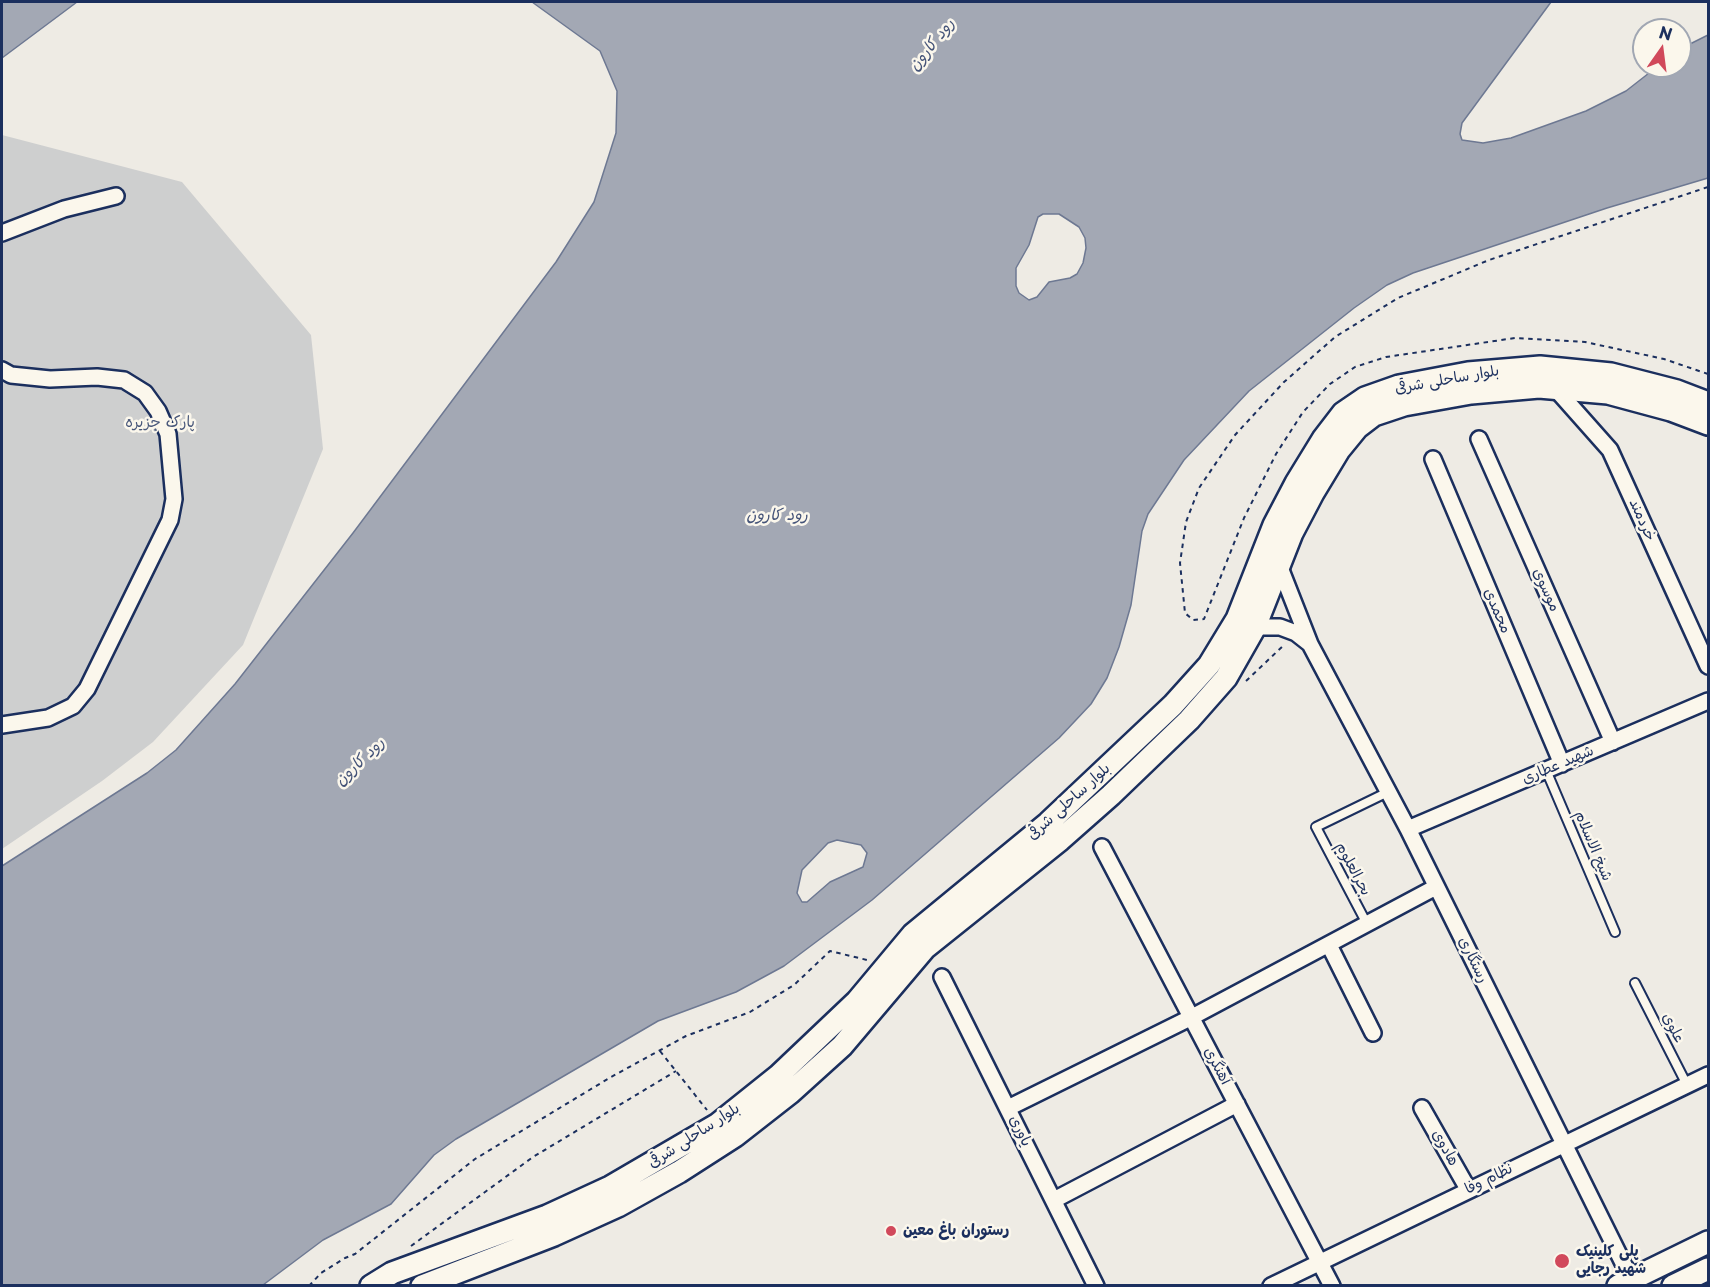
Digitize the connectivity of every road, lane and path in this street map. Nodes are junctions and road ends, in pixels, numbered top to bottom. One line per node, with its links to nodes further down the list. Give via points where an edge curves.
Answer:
1 (116, 196): 2 (street, via 64,209)
2 (2, 233)
3 (2, 370): 14 (street, via 11,375 50,379 124,380 145,393 168,434 174,499 170,520 87,689 72,706 48,718)
4 (1555, 388): 6 (main road, بلوار ساحلی شرقی, via 1608,393); 9 (main road, بلوار ساحلی شرقی, via 1470,393 1404,405 1374,415 1339,450 1292,533); 12 (street, خردمند, via 1610,450)
5 (1708, 403): 25 (main road, بلوار ساحلی شرقی, via 1611,374 1540,367 1468,373 1399,386 1365,398 1343,413 1296,483 1274,525 1237,619 1209,665 1173,705 1048,823 914,934)
6 (1708, 424)
7 (1479, 439): 15 (street, موسوی)
8 (1433, 459): 16 (street, محمدی)
9 (1279, 566): 10 (main road, بلوار ساحلی شرقی); 11 (street, رستگاری)
10 (1255, 627): 11 (street, via 1280,627); 25 (main road, بلوار ساحلی شرقی, via 1226,678 1189,720 1060,840 925,948)
11 (1310, 644): 18 (street, رستگاری)
12 (1708, 666)
13 (1708, 701): 15 (street, شهید عطاری)
14 (2, 725)
15 (1613, 742): 16 (street, شهید عطاری)
16 (1562, 764): 17 (street, شهید عطاری)
17 (1546, 770): 19 (street, شهید عطاری); 23 (lane, شیخ الاسلام)
18 (1388, 792): 19 (street, رستگاری); 22 (lane, بحرالعلوم, via 1316,827)
19 (1408, 829): 21 (street, رستگاری)
20 (1102, 847): 29 (street, آهنگری)
21 (1436, 886): 22 (street); 39 (street, رستگاری)
22 (1367, 924): 24 (street)
23 (1616, 933)
24 (1329, 945): 29 (street); 30 (street)
25 (909, 953): 26 (main road, بلوار ساحلی شرقی); 49 (main road, بلوار ساحلی شرقی, via 842,1046 735,1136 618,1206)
26 (887, 964): 31 (path, via 830,951 794,985 750,1012); 38 (main road, بلوار ساحلی شرقی, via 827,1031)
27 (942, 977): 36 (street, یاوری)
28 (1635, 983): 34 (lane, علوی)
29 (1192, 1017): 35 (street, آهنگری); 36 (street)
30 (1373, 1033)
31 (659, 1050): 32 (path); 47 (path, via 475,1159)
32 (676, 1071): 38 (path); 45 (path, via 524,1164 412,1245)
33 (1708, 1075): 34 (street, نظام وفا)
34 (1686, 1085): 39 (street, نظام وفا)
35 (1237, 1104): 41 (street); 43 (street, آهنگری)
36 (1008, 1108): 41 (street, یاوری)
37 (1422, 1108): 40 (street, هادوی)
38 (718, 1124): 45 (main road, بلوار ساحلی شرقی, via 610,1188 547,1216)
39 (1563, 1143): 40 (street, نظام وفا); 46 (street, رستگاری)
40 (1468, 1189): 43 (street, نظام وفا)
41 (1054, 1200): 50 (street, یاوری)
42 (1708, 1242): 46 (main road)
43 (1319, 1262): 51 (street, نظام وفا); 52 (street, آهنگری)
44 (1708, 1269): 53 (main road)
45 (393, 1273): 48 (main road, بلوار ساحلی شرقی)
46 (1625, 1282)
47 (309, 1286)
48 (371, 1286)
49 (422, 1286)
50 (1096, 1286)
51 (1270, 1286)
52 (1332, 1286)
53 (1673, 1286)

